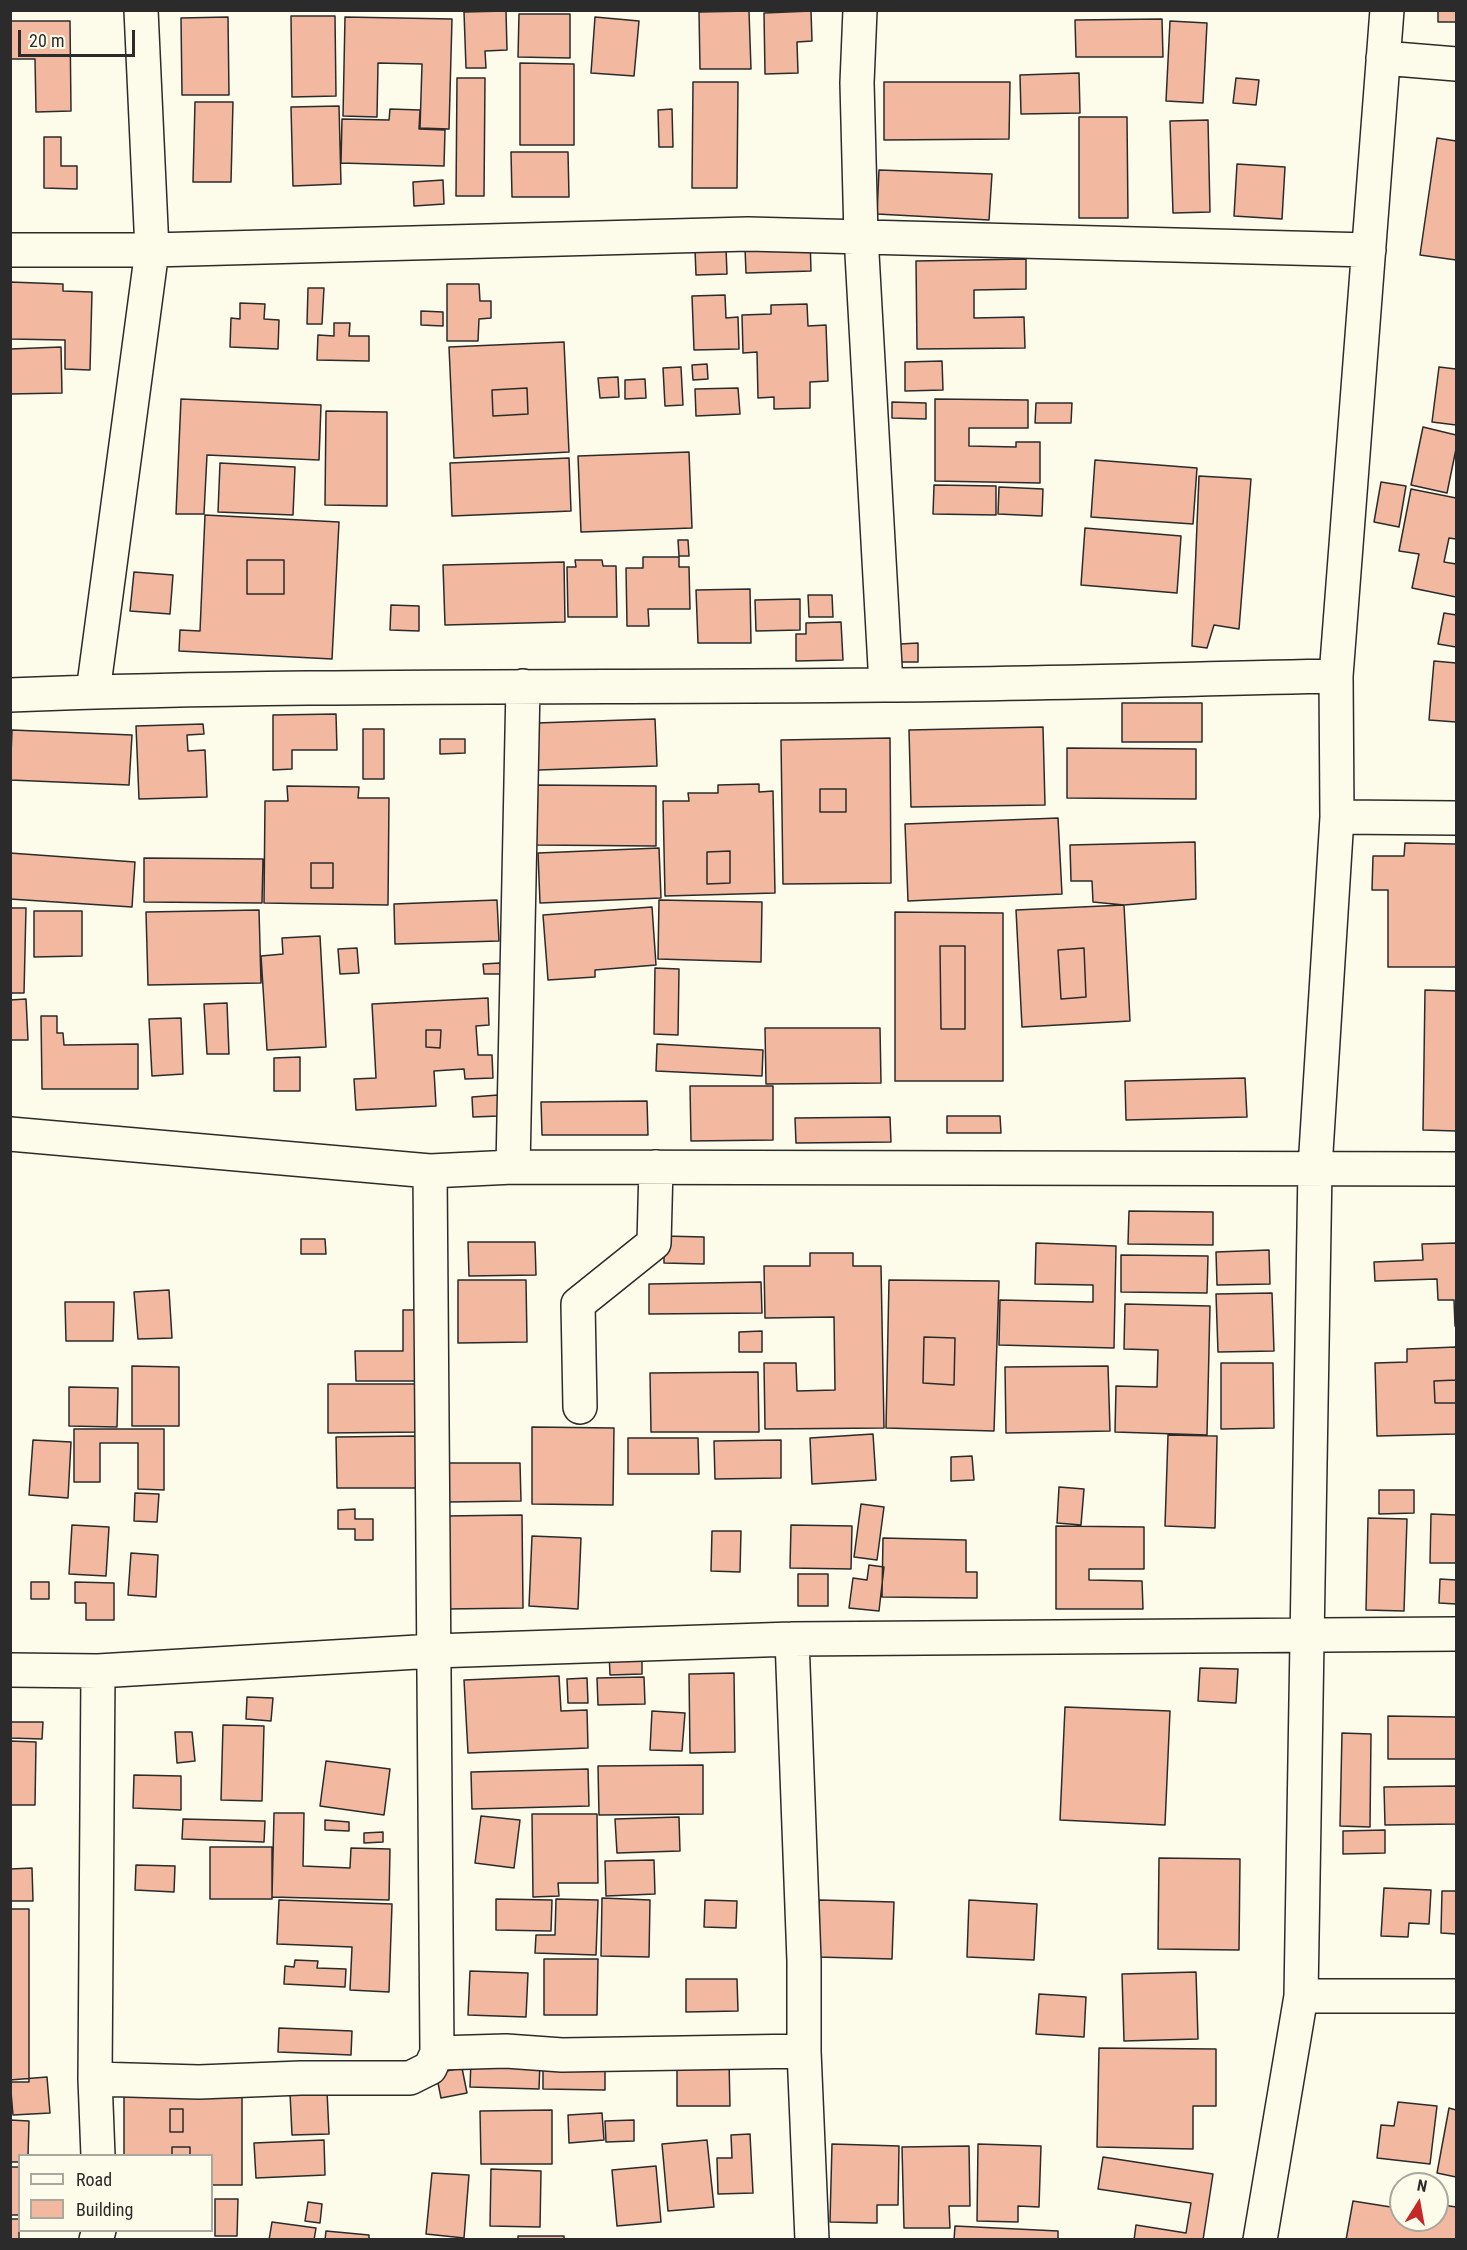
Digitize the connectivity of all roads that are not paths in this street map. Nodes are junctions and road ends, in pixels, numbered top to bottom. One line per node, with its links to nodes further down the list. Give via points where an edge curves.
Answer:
1 (141, 10): 8 (street)
2 (860, 10): 6 (street, via 857,83)
3 (1387, 10): 4 (street)
4 (1383, 58): 5 (street); 9 (street)
5 (1456, 64)
6 (861, 236): 8 (street, via 748,234); 9 (street); 11 (street)
7 (10, 250): 8 (street)
8 (152, 250): 13 (street)
9 (1369, 250): 10 (street)
10 (1336, 676): 11 (street); 15 (street)
11 (886, 685): 12 (street)
12 (523, 686): 13 (street); 18 (street)
13 (93, 692): 14 (street)
14 (10, 695)
15 (1337, 817): 16 (street); 20 (street)
16 (1456, 818)
17 (10, 1134): 22 (street)
18 (513, 1167): 19 (street); 22 (street)
19 (656, 1167): 20 (street); 23 (street, via 654,1243 578,1304)
20 (1315, 1168): 21 (street); 25 (street)
21 (1456, 1169)
22 (430, 1171): 27 (street)
23 (580, 1407)
24 (1456, 1634): 25 (street)
25 (1309, 1636): 26 (street); 30 (street)
26 (792, 1640): 27 (street); 32 (street)
27 (434, 1651): 29 (street); 33 (street)
28 (10, 1670): 29 (street)
29 (98, 1671): 34 (street)
30 (1301, 1996): 31 (street); 37 (street)
31 (1456, 1996)
32 (804, 2051): 33 (street); 36 (street)
33 (437, 2053): 34 (street, via 430,2068 410,2078 199,2082)
34 (95, 2079): 35 (street)
35 (98, 2154)
36 (812, 2240)
37 (1260, 2240)

